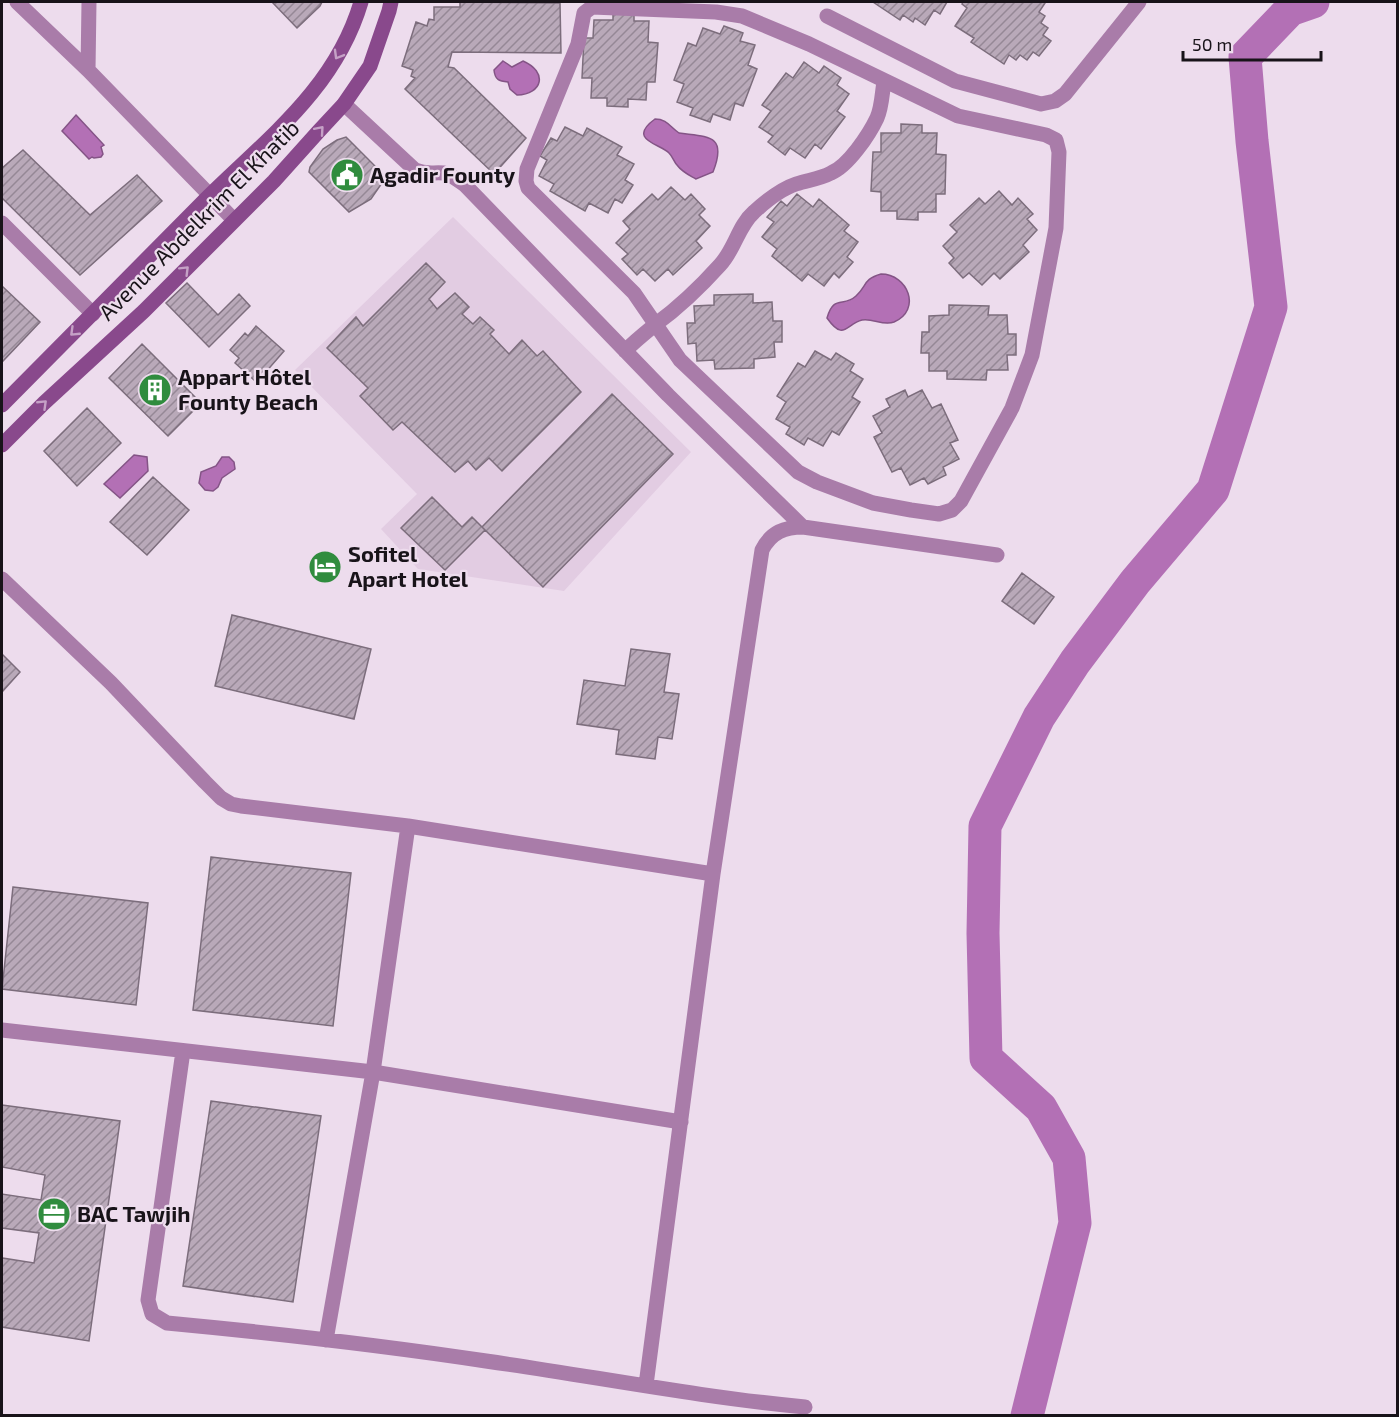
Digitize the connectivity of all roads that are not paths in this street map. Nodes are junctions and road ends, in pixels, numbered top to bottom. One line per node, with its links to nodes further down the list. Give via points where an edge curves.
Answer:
1 (17, 2): 8 (street)
2 (89, 2): 8 (street)
3 (361, 2): 11 (street, Avenue Abdelkrim El Khatib, one-way to 11, via 344,44 309,98)
4 (391, 2): 10 (street, Avenue Abdelkrim El Khatib, via 370,66)
5 (1139, 2): 7 (street, via 1065,94 1049,104 955,81)
6 (744, 9): 9 (street); 15 (street, via 716,12 589,8 526,169 528,188 634,293)
7 (827, 16)
8 (88, 70): 11 (street)
9 (884, 82): 15 (street, via 878,116 858,149 834,172 783,190 753,212 722,263); 15 (street, via 958,116 1047,135 1059,146 1056,228 1032,355 1012,408 957,506 939,514 911,510 873,502 806,477 686,366)
10 (344, 104): 12 (street, Avenue Abdelkrim El Khatib, one-way to 10); 16 (street, via 415,170 452,176 465,185)
11 (210, 195): 12 (street); 14 (street, Avenue Abdelkrim El Khatib)
12 (234, 220): 18 (street, Avenue Abdelkrim El Khatib, one-way to 12)
13 (2, 223): 14 (street)
14 (93, 314): 17 (street, Avenue Abdelkrim El Khatib, one-way to 17)
15 (656, 324): 16 (street)
16 (625, 351): 19 (street)
17 (2, 405)
18 (2, 445)
19 (803, 527): 20 (street); 23 (street, via 772,535 762,550)
20 (997, 555)
21 (2, 579): 22 (street, via 111,683 221,798 231,804 265,810)
22 (408, 826): 23 (street); 26 (street)
23 (713, 874): 27 (street)
24 (2, 1030): 25 (street)
25 (183, 1051): 26 (street); 28 (street, via 148,1300 152,1314 167,1323)
26 (373, 1072): 27 (street); 28 (street)
27 (681, 1122): 29 (street)
28 (327, 1340): 29 (street)
29 (646, 1386): 30 (street)
30 (805, 1407)

